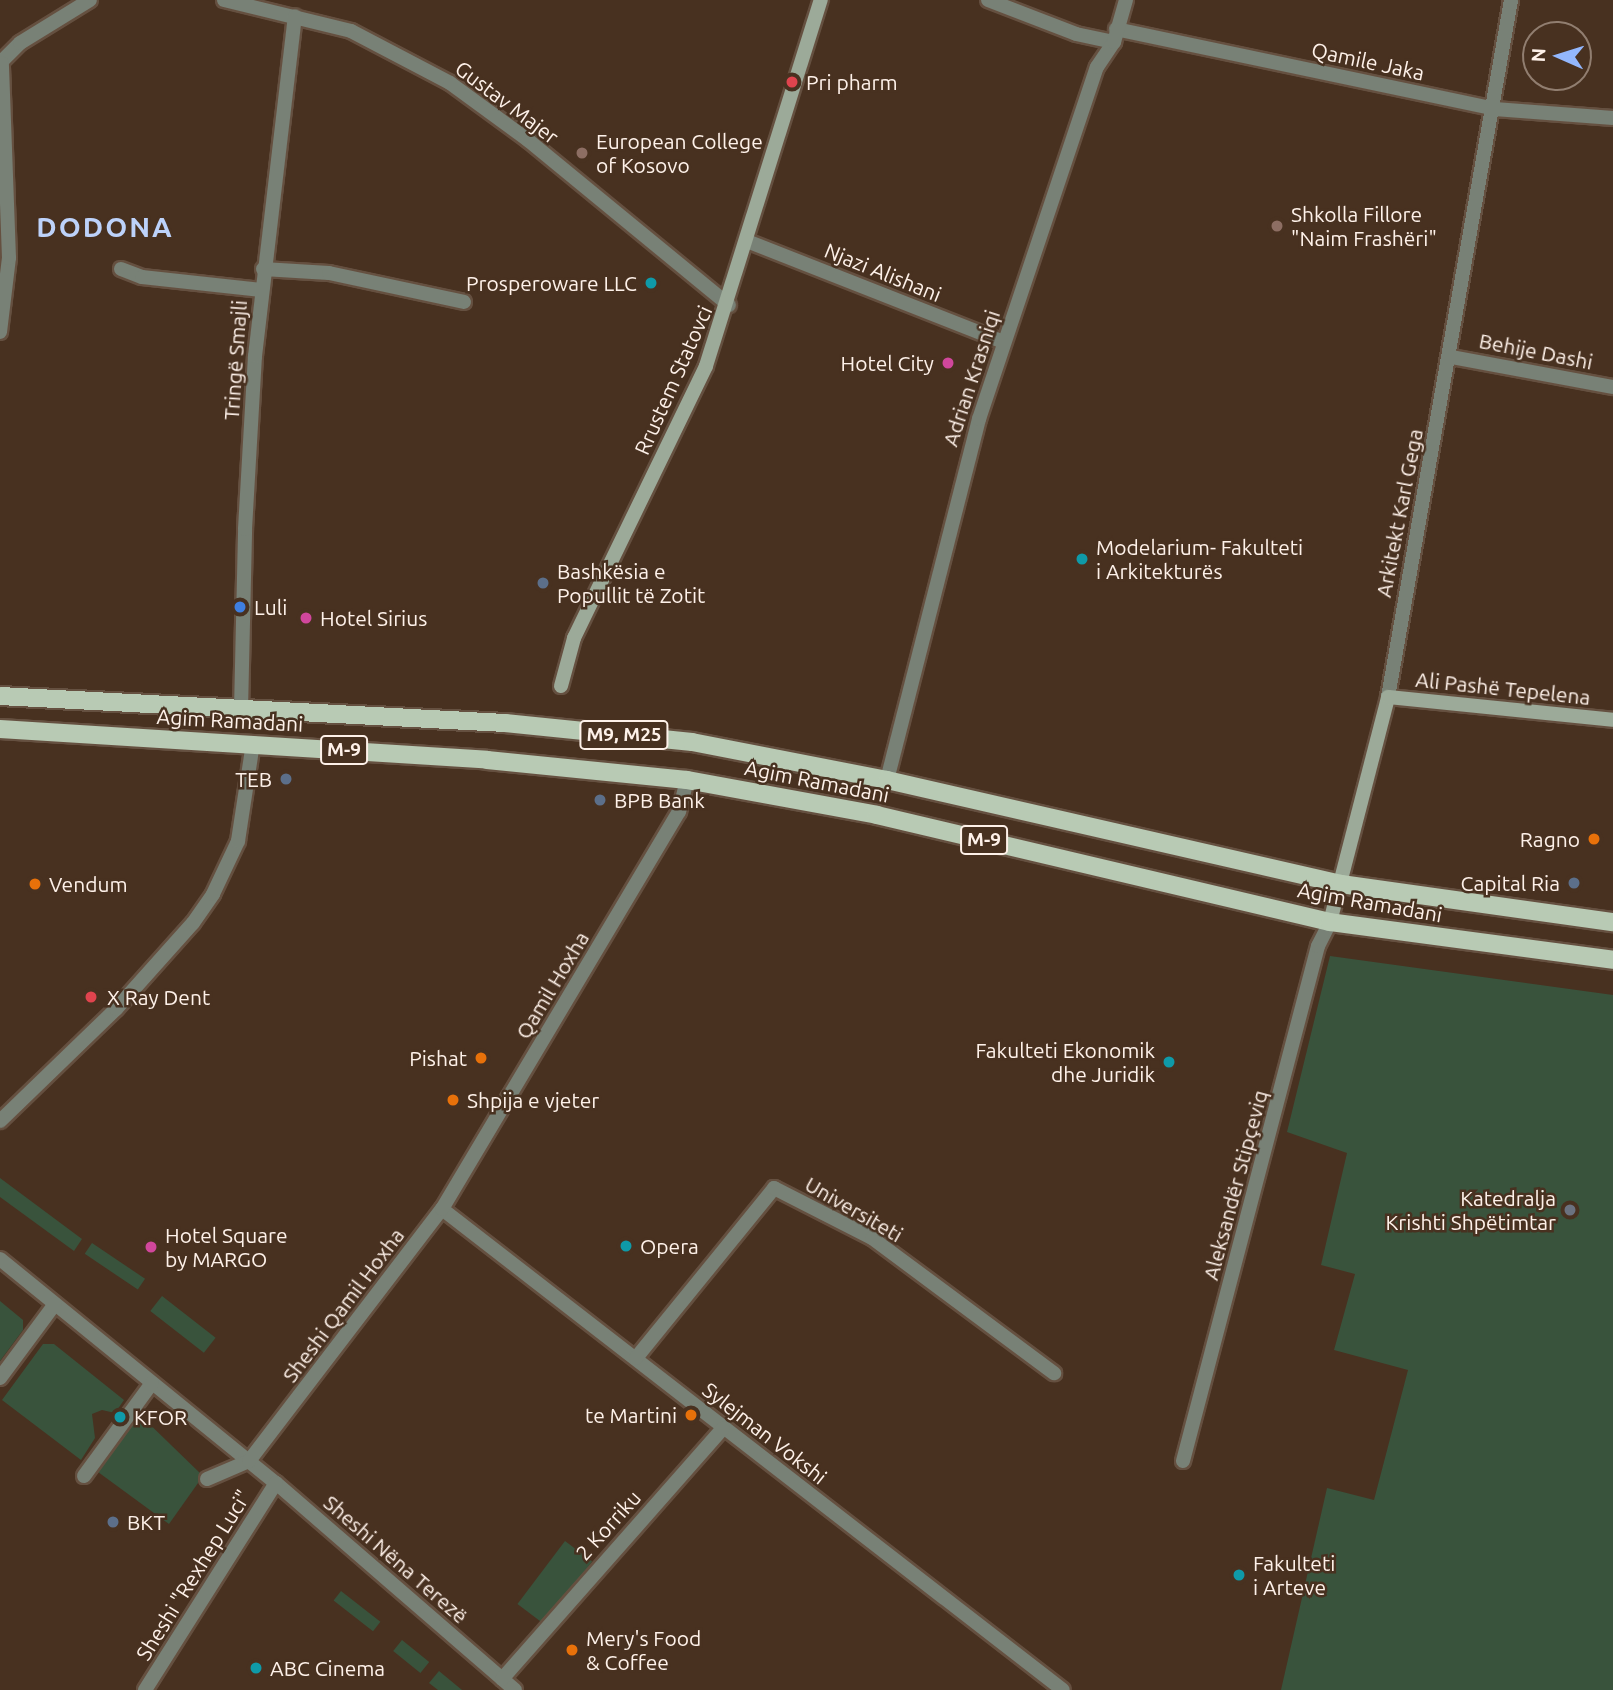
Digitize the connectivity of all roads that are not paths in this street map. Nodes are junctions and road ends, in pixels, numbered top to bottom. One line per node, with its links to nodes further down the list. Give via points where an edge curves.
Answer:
1 (90, 0): 9 (street, via 20,43)
2 (224, 0): 7 (street, Gustav Majer)
3 (821, 0): 12 (street, Rrustem Statovci, via 784,106)
4 (988, 0): 8 (street, Qamile Jaka, via 1076,34)
5 (1126, 0): 8 (street, Adrian Krasniqi)
6 (1511, 0): 10 (street, Arkitekt Karl Gega)
7 (295, 16): 14 (street, Tringë Smajli); 17 (street, Gustav Majer, via 351,31 450,83 528,140)
8 (1115, 36): 10 (street, Qamile Jaka); 19 (street, Adrian Krasniqi, via 1097,67)
9 (1, 63): 18 (street, via 9,258)
10 (1495, 109): 11 (street, Qamile Jaka); 20 (street, Arkitekt Karl Gega)
11 (1613, 118)
12 (747, 241): 17 (street, Rrustem Statovci); 19 (street, Njazi Alishani)
13 (121, 269): 15 (street, via 155,279)
14 (263, 269): 15 (street, Tringë Smajli); 16 (street, via 329,273)
15 (261, 290): 25 (street, Tringë Smajli, via 245,529)
16 (464, 302)
17 (729, 304): 22 (street, Rrustem Statovci, via 706,366 574,638)
18 (0, 332)
19 (1003, 342): 32 (street, Adrian Krasniqi, via 960,485)
20 (1451, 357): 21 (street, Behije Dashi); 24 (street, Arkitekt Karl Gega)
21 (1613, 387)
22 (561, 686)
23 (0, 696): 25 (main road, Agim Ramadani / M-9)
24 (1388, 697): 26 (street, Ali Pashë Tepelena); 33 (street, Arkitekt Karl Gega)
25 (241, 709): 27 (main road, Agim Ramadani / M-9)
26 (1613, 720)
27 (555, 728): 30 (main road, Agim Ramadani / M9, M25)
28 (0, 729): 29 (main road, Agim Ramadani / M-9)
29 (253, 743): 31 (main road, Agim Ramadani / M-9); 37 (street, via 238,841 206,904 116,1009)
30 (755, 754): 32 (main road, Agim Ramadani / M-9)
31 (687, 780): 34 (main road, Agim Ramadani / M-9, via 877,816); 38 (street, Qamil Hoxha, via 685,802)
32 (887, 780): 33 (main road, Agim Ramadani / M-9)
33 (1341, 884): 34 (street, Arkitekt Karl Gega); 35 (main road, Agim Ramadani / M-9)
34 (1330, 922): 36 (main road, Agim Ramadani / M-9); 47 (street, Aleksandër Stipçeviq, via 1318,946)
35 (1613, 922)
36 (1613, 960)
37 (0, 1121)
38 (442, 1209): 41 (street, Sylejman Vokshi); 46 (street, Sheshi Qamil Hoxha)
39 (0, 1259): 40 (street, Sheshi Nëna Terezë)
40 (55, 1304): 43 (street); 44 (street, Sheshi Nëna Terezë)
41 (636, 1358): 42 (street, Universiteti, via 774,1188 872,1238); 45 (street, Sylejman Vokshi)
42 (1054, 1373)
43 (0, 1378)
44 (152, 1383): 46 (street, Sheshi Nëna Terezë); 48 (street)
45 (723, 1428): 51 (street, 2 Korriku); 54 (street, Sylejman Vokshi)
46 (249, 1461): 49 (street); 50 (street, Sheshi Nëna Terezë)
47 (1183, 1461)
48 (84, 1476)
49 (207, 1479)
50 (276, 1483): 51 (street, Sheshi Nëna Terezë); 52 (street, Sheshi "Rexhep Luci")
51 (502, 1679): 53 (street, Sheshi Nëna Terezë)
52 (145, 1690)
53 (515, 1690)
54 (1063, 1690)

